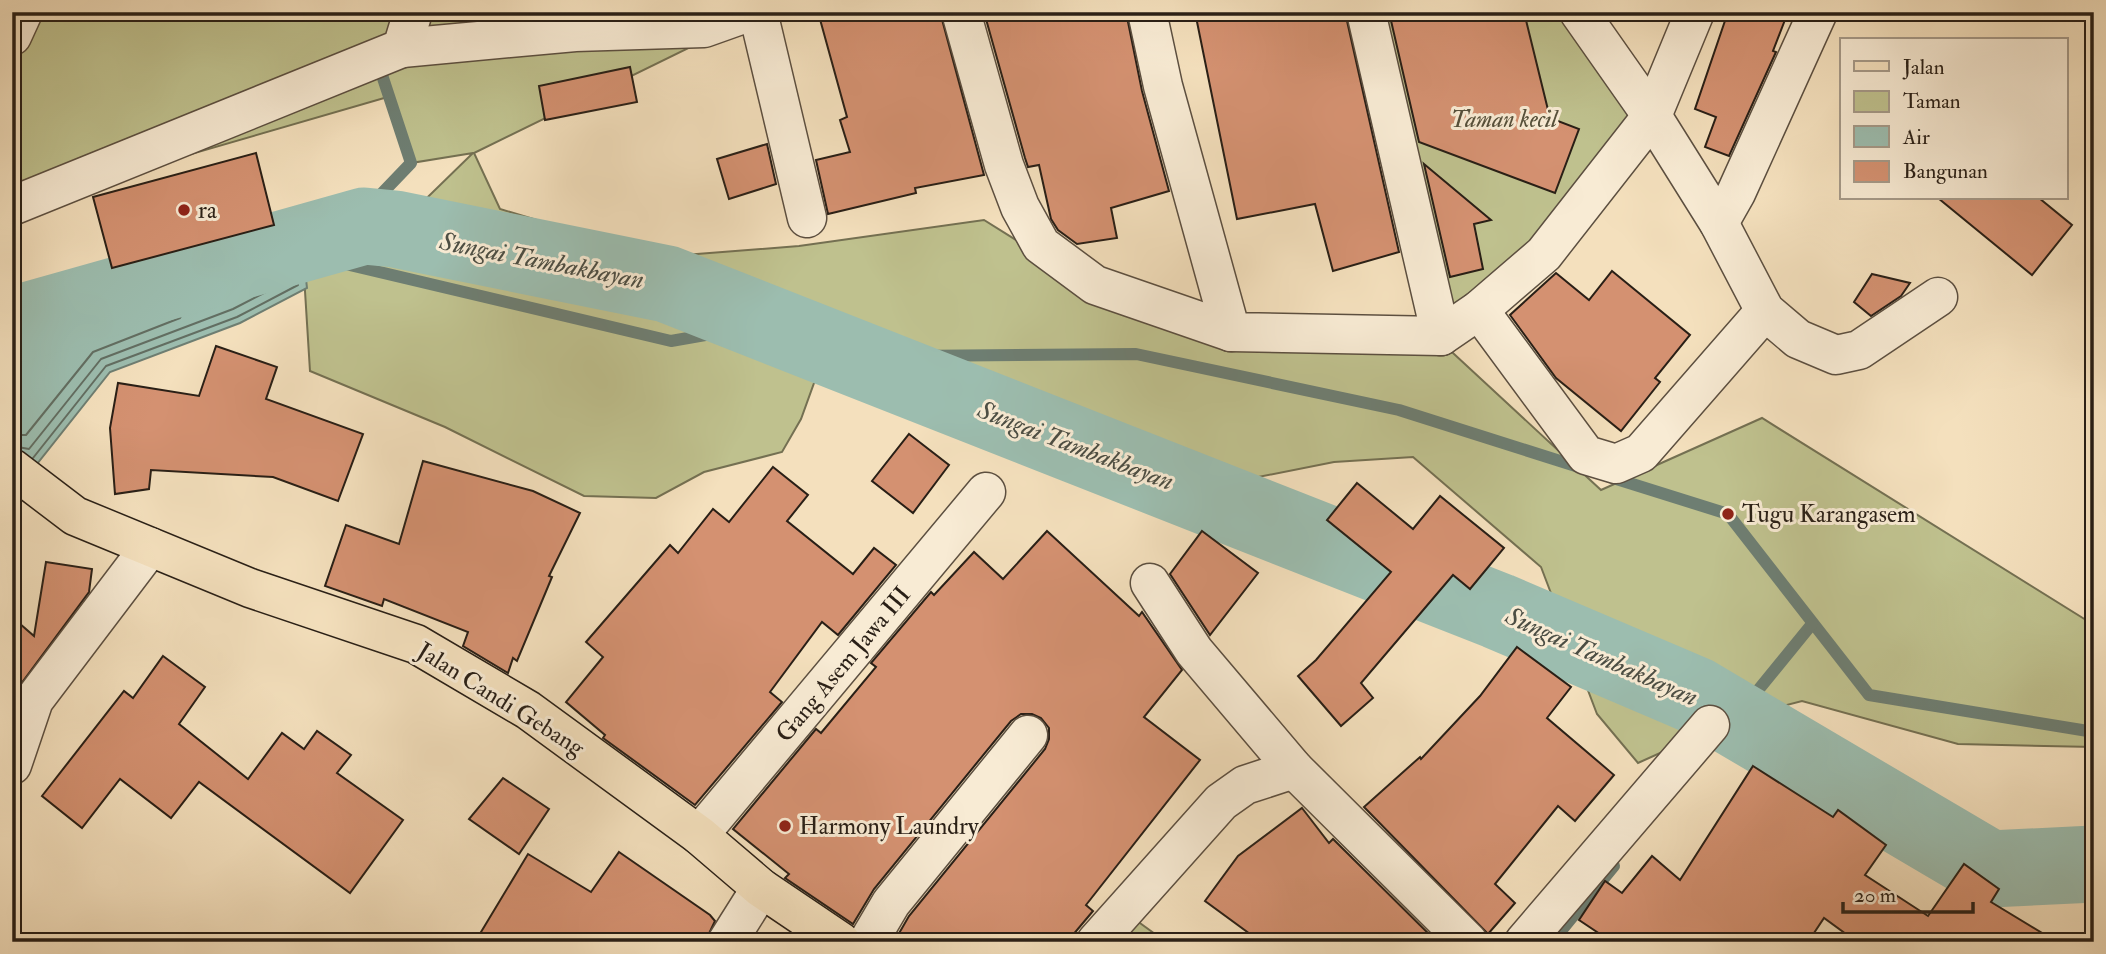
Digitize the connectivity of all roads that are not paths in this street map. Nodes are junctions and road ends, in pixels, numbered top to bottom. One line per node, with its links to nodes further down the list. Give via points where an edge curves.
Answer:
1 (23, 12): 10 (street)
2 (749, 12): 11 (street, via 704,28)
3 (758, 12): 14 (street)
4 (961, 12): 19 (street, via 1004,165 1041,245 1095,285)
5 (1147, 12): 19 (street)
6 (1366, 12): 20 (street)
7 (1579, 12): 12 (street)
8 (1695, 12): 12 (street)
9 (1818, 12): 15 (street)
10 (12, 36)
11 (402, 37): 13 (street, via 340,71)
12 (1652, 116): 15 (street); 17 (street, via 1544,254)
13 (12, 206)
14 (807, 218)
15 (1719, 223): 18 (street)
16 (1938, 297): 18 (street, via 1858,351 1836,355 1798,339)
17 (1479, 310): 18 (street, via 1586,455 1616,464 1641,453); 20 (street)
18 (1765, 311)
19 (1231, 332): 20 (street)
20 (1441, 336)
21 (24, 477): 23 (main road, Jalan Candi Gebang, via 75,516)
22 (986, 492): 29 (street, Gang Asem Jawa III)
23 (150, 547): 27 (street, via 34,700); 29 (main road, Jalan Candi Gebang, via 250,588 416,644 528,710)
24 (1150, 583): 28 (street, via 1194,651)
25 (1710, 725): 36 (street)
26 (1028, 735): 33 (street, via 891,903)
27 (12, 765)
28 (1294, 769): 34 (street, via 1245,785 1221,802); 35 (street)
29 (699, 835): 30 (main road, Jalan Candi Gebang)
30 (761, 888): 31 (street); 32 (main road, Jalan Candi Gebang)
31 (727, 942)
32 (841, 942)
33 (868, 942)
34 (1096, 942)
35 (1468, 942)
36 (1524, 942)

